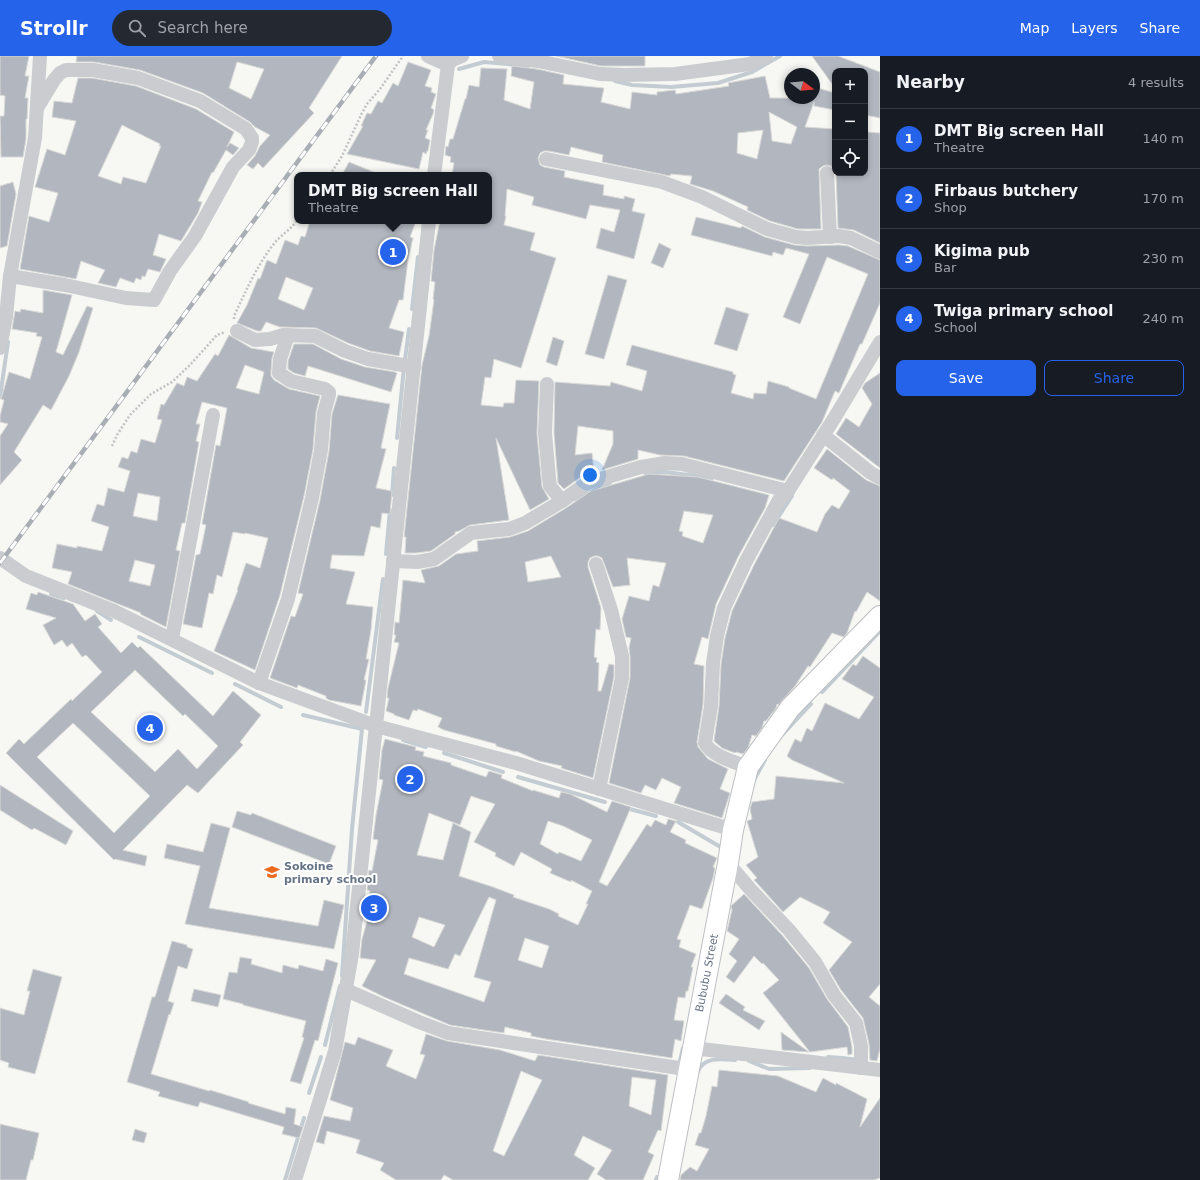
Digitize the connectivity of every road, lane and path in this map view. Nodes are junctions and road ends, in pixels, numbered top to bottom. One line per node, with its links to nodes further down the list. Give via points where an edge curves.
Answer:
1 (40, 56): 8 (street)
2 (403, 56): 10 (path, via 367,104)
3 (428, 56): 7 (street)
4 (462, 56): 7 (street, via 452,60)
5 (498, 56): 6 (street, via 538,61 600,74 624,75 675,74 750,64)
6 (766, 56)
7 (448, 65): 11 (street)
8 (37, 108): 18 (street, via 35,138); 18 (street, via 60,73 66,70 93,70 138,78 200,100 246,129 251,134 252,142 249,150 233,167 195,236 170,271 154,300 126,298 65,285)
9 (546, 160): 15 (street, via 662,182 702,197 767,229 783,234 807,238)
10 (332, 172)
11 (434, 172)
12 (827, 173): 15 (street)
13 (294, 224): 19 (path, via 274,243 258,266 234,316)
14 (429, 224): 23 (street)
15 (830, 237): 16 (street, via 851,238)
16 (880, 252)
17 (0, 265): 18 (street)
18 (9, 279): 22 (street)
19 (237, 331): 20 (street, via 255,340); 27 (path, via 226,331 217,335 172,382 148,397 130,415)
20 (288, 335): 23 (street, via 315,336 368,359); 36 (street, via 280,359 279,372 292,381 325,389 329,395 324,413 321,450 312,498 288,599)
21 (880, 342): 26 (street)
22 (0, 348)
23 (414, 367): 32 (street)
24 (548, 384): 30 (street, via 545,433 549,478 550,486)
25 (213, 415): 35 (street)
26 (823, 435): 28 (street); 29 (street)
27 (112, 446)
28 (880, 478)
29 (788, 491): 30 (street, via 710,470 665,463 587,483); 38 (street, via 779,500 724,608 713,663 711,706 705,743 708,748 729,761)
30 (562, 501): 32 (street, via 525,523 509,529 471,533 434,559 417,562)
31 (0, 558): 35 (street, via 26,576)
32 (393, 561): 37 (street)
33 (596, 564): 39 (street, via 612,610 622,656 622,678)
34 (880, 616): 38 (street, via 790,708)
35 (172, 639): 36 (street)
36 (259, 683): 37 (street)
37 (376, 726): 39 (street, via 516,763); 42 (street)
38 (748, 767): 40 (street, Bububu Street)
39 (599, 789): 40 (street)
40 (733, 830): 41 (street, Bububu Street)
41 (728, 863): 43 (street, Bububu Street); 44 (street, via 793,935 853,1018 861,1046)
42 (346, 990): 43 (street, via 448,1032 679,1068); 46 (street, via 335,1051)
43 (691, 1056): 44 (street); 47 (street, Bububu Street)
44 (861, 1068): 45 (street)
45 (880, 1070)
46 (295, 1180)
47 (668, 1180)

